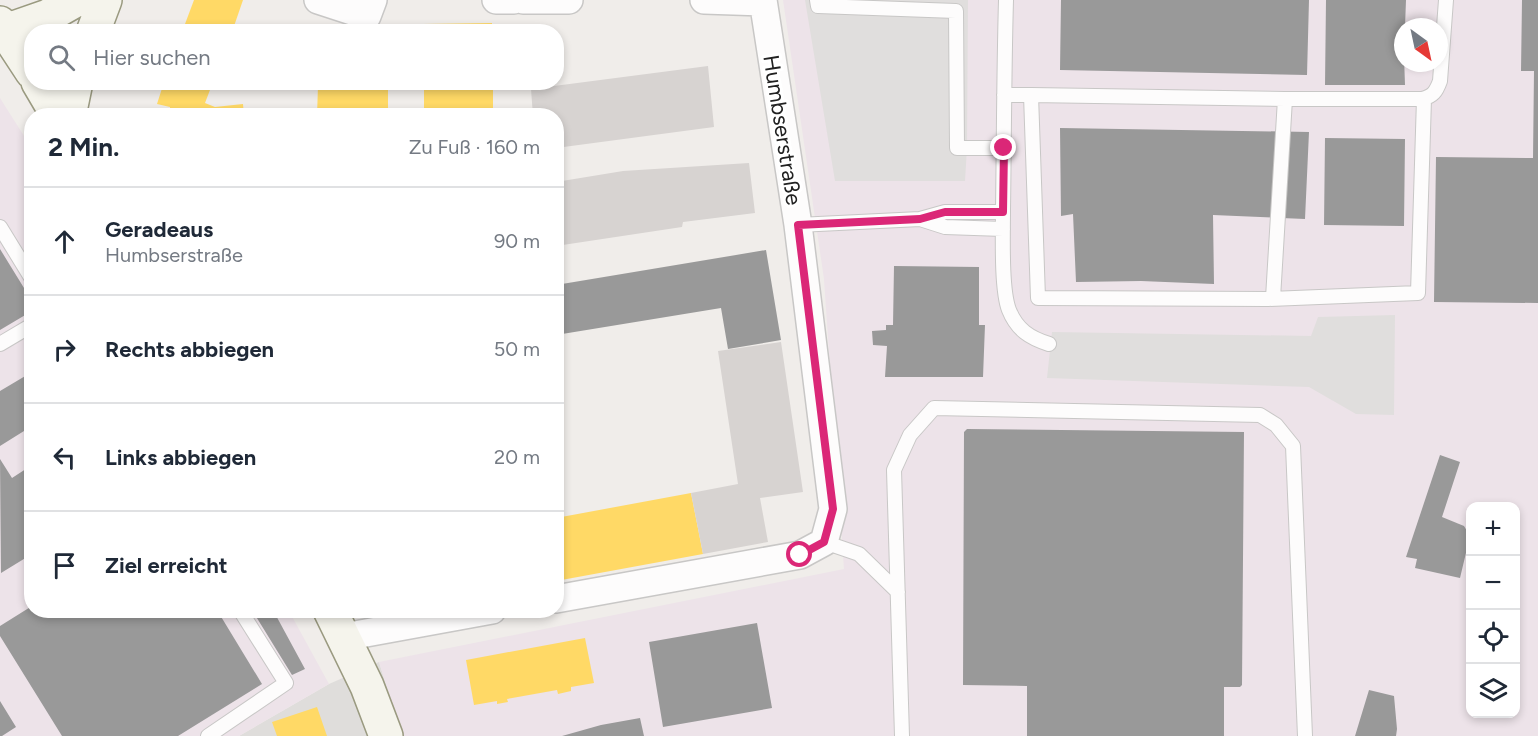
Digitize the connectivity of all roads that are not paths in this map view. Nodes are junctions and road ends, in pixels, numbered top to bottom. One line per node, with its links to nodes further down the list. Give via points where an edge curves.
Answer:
1 (28, 0): 16 (main road)
2 (76, 0): 16 (main road, via 48,16)
3 (105, 0): 15 (main road)
4 (318, 0): 5 (street, via 367,16)
5 (373, 0)
6 (496, 0): 7 (street)
7 (514, 0)
8 (523, 0): 9 (street)
9 (569, 0)
10 (704, 0): 14 (street, Humbserstraße)
11 (817, 0): 26 (lane, via 819,6 956,11 957,148)
12 (1006, 0): 21 (lane)
13 (1446, 0): 23 (lane, via 1440,81 1437,91)
14 (763, 1): 29 (street, Humbserstraße)
15 (96, 24)
16 (3, 27): 17 (main road)
17 (24, 60)
18 (43, 90): 24 (main road)
19 (74, 90): 25 (main road)
20 (1031, 94): 21 (lane); 22 (lane); 33 (lane, via 1038,298)
21 (1004, 95): 26 (lane)
22 (1285, 99): 23 (lane); 33 (lane)
23 (1424, 99): 33 (lane, via 1418,293)
24 (53, 108)
25 (71, 108)
26 (1004, 148): 27 (lane)
27 (1003, 212): 28 (lane, via 945,212); 31 (lane)
28 (920, 219): 29 (lane); 31 (lane, via 945,227)
29 (798, 225): 37 (street, Humbserstraße, via 833,509)
30 (0, 227): 32 (lane)
31 (1003, 229): 36 (lane, via 1010,312 1025,333)
32 (24, 266)
33 (1272, 298)
34 (24, 330): 35 (lane)
35 (0, 344)
36 (1049, 344)
37 (824, 542): 38 (lane, via 859,554); 39 (street, via 800,555)
38 (898, 592): 45 (lane); 46 (lane, via 894,470 910,435 934,408 1260,415 1276,425 1293,446)
39 (564, 598)
40 (245, 618): 43 (lane, via 286,683)
41 (403, 618): 42 (street)
42 (337, 624): 44 (main road)
43 (208, 736)
44 (386, 736)
45 (902, 736)
46 (1305, 736)

